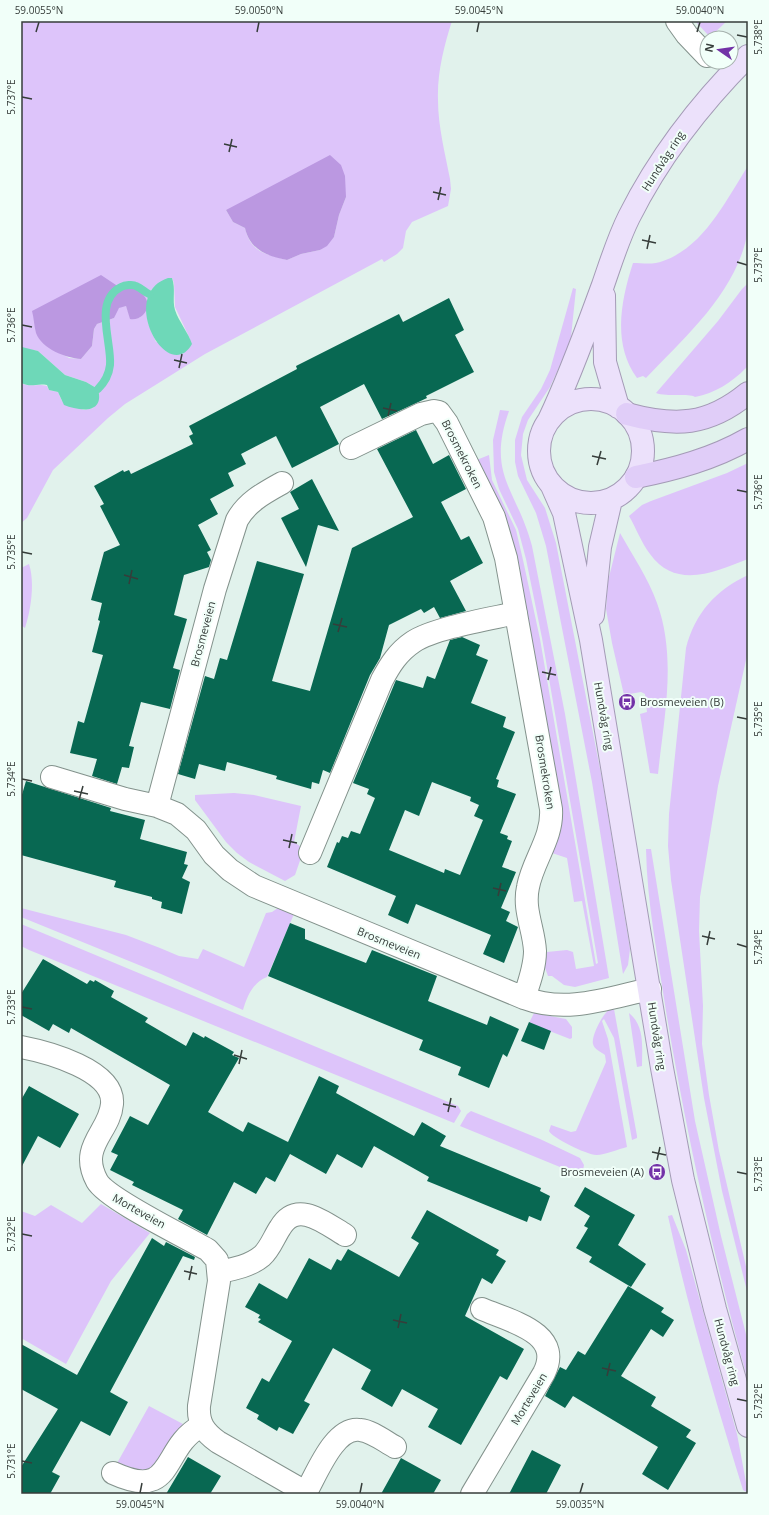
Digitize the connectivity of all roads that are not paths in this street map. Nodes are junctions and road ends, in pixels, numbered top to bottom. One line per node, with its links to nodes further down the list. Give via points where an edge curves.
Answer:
1 (677, 21): 2 (street)
2 (699, 48)
3 (719, 70): 4 (main road, Hundvåg ring, via 693,117 669,149 642,193 615,249)
4 (604, 282): 6 (main road, Hundvåg ring, via 605,362); 7 (main road, Hundvåg ring, via 565,387)
5 (748, 393): 6 (highway, via 720,413 696,420 667,422)
6 (622, 411): 7 (main road, via 603,401 586,400 566,406); 10 (main road, via 636,426 641,439 642,458)
7 (549, 420): 12 (main road, via 542,433 539,447 544,474)
8 (748, 439): 10 (highway, via 695,462)
9 (351, 448): 14 (street, Brosmekroken, via 422,414 434,411 442,415 494,517 506,558)
10 (636, 477): 13 (main road, via 629,487)
11 (282, 484): 17 (street, Brosmeveien, via 252,500 237,520 215,589)
12 (552, 486): 13 (main road, via 568,498 585,503); 15 (main road, Hundvåg ring, via 564,513)
13 (610, 500): 15 (main road, Hundvåg ring, via 596,569)
14 (516, 613): 18 (street, via 423,637 400,653 382,680); 20 (street, Brosmekroken, via 549,789 552,822 528,887 526,908 534,944 534,961)
15 (591, 640): 19 (main road, Hundvåg ring)
16 (52, 777): 17 (street, Brosmeveien)
17 (157, 806): 20 (street, Brosmeveien, via 187,821 214,855 230,870 254,886)
18 (310, 853)
19 (650, 989): 20 (street, Brosmeveien, via 583,1005 548,1005); 26 (main road, Hundvåg ring, via 685,1188 715,1310)
20 (524, 998)
21 (21, 1047): 23 (street, Morteveien, via 63,1058 93,1074 107,1086 112,1104 94,1146 92,1161 98,1183 112,1196 208,1250 217,1260)
22 (345, 1235): 23 (street, via 313,1216 297,1214 288,1217 261,1257 248,1265)
23 (219, 1272): 25 (street, Morteveien, via 219,1288 199,1406)
24 (482, 1309): 30 (street, Morteveien, via 541,1337 549,1353 544,1373)
25 (201, 1426): 28 (street, via 186,1437 164,1472 156,1479 136,1482); 29 (street, via 218,1442)
26 (748, 1426)
27 (395, 1447): 29 (street, via 364,1430 354,1429 343,1434 336,1441)
28 (113, 1473)
29 (305, 1494)
30 (472, 1494)

